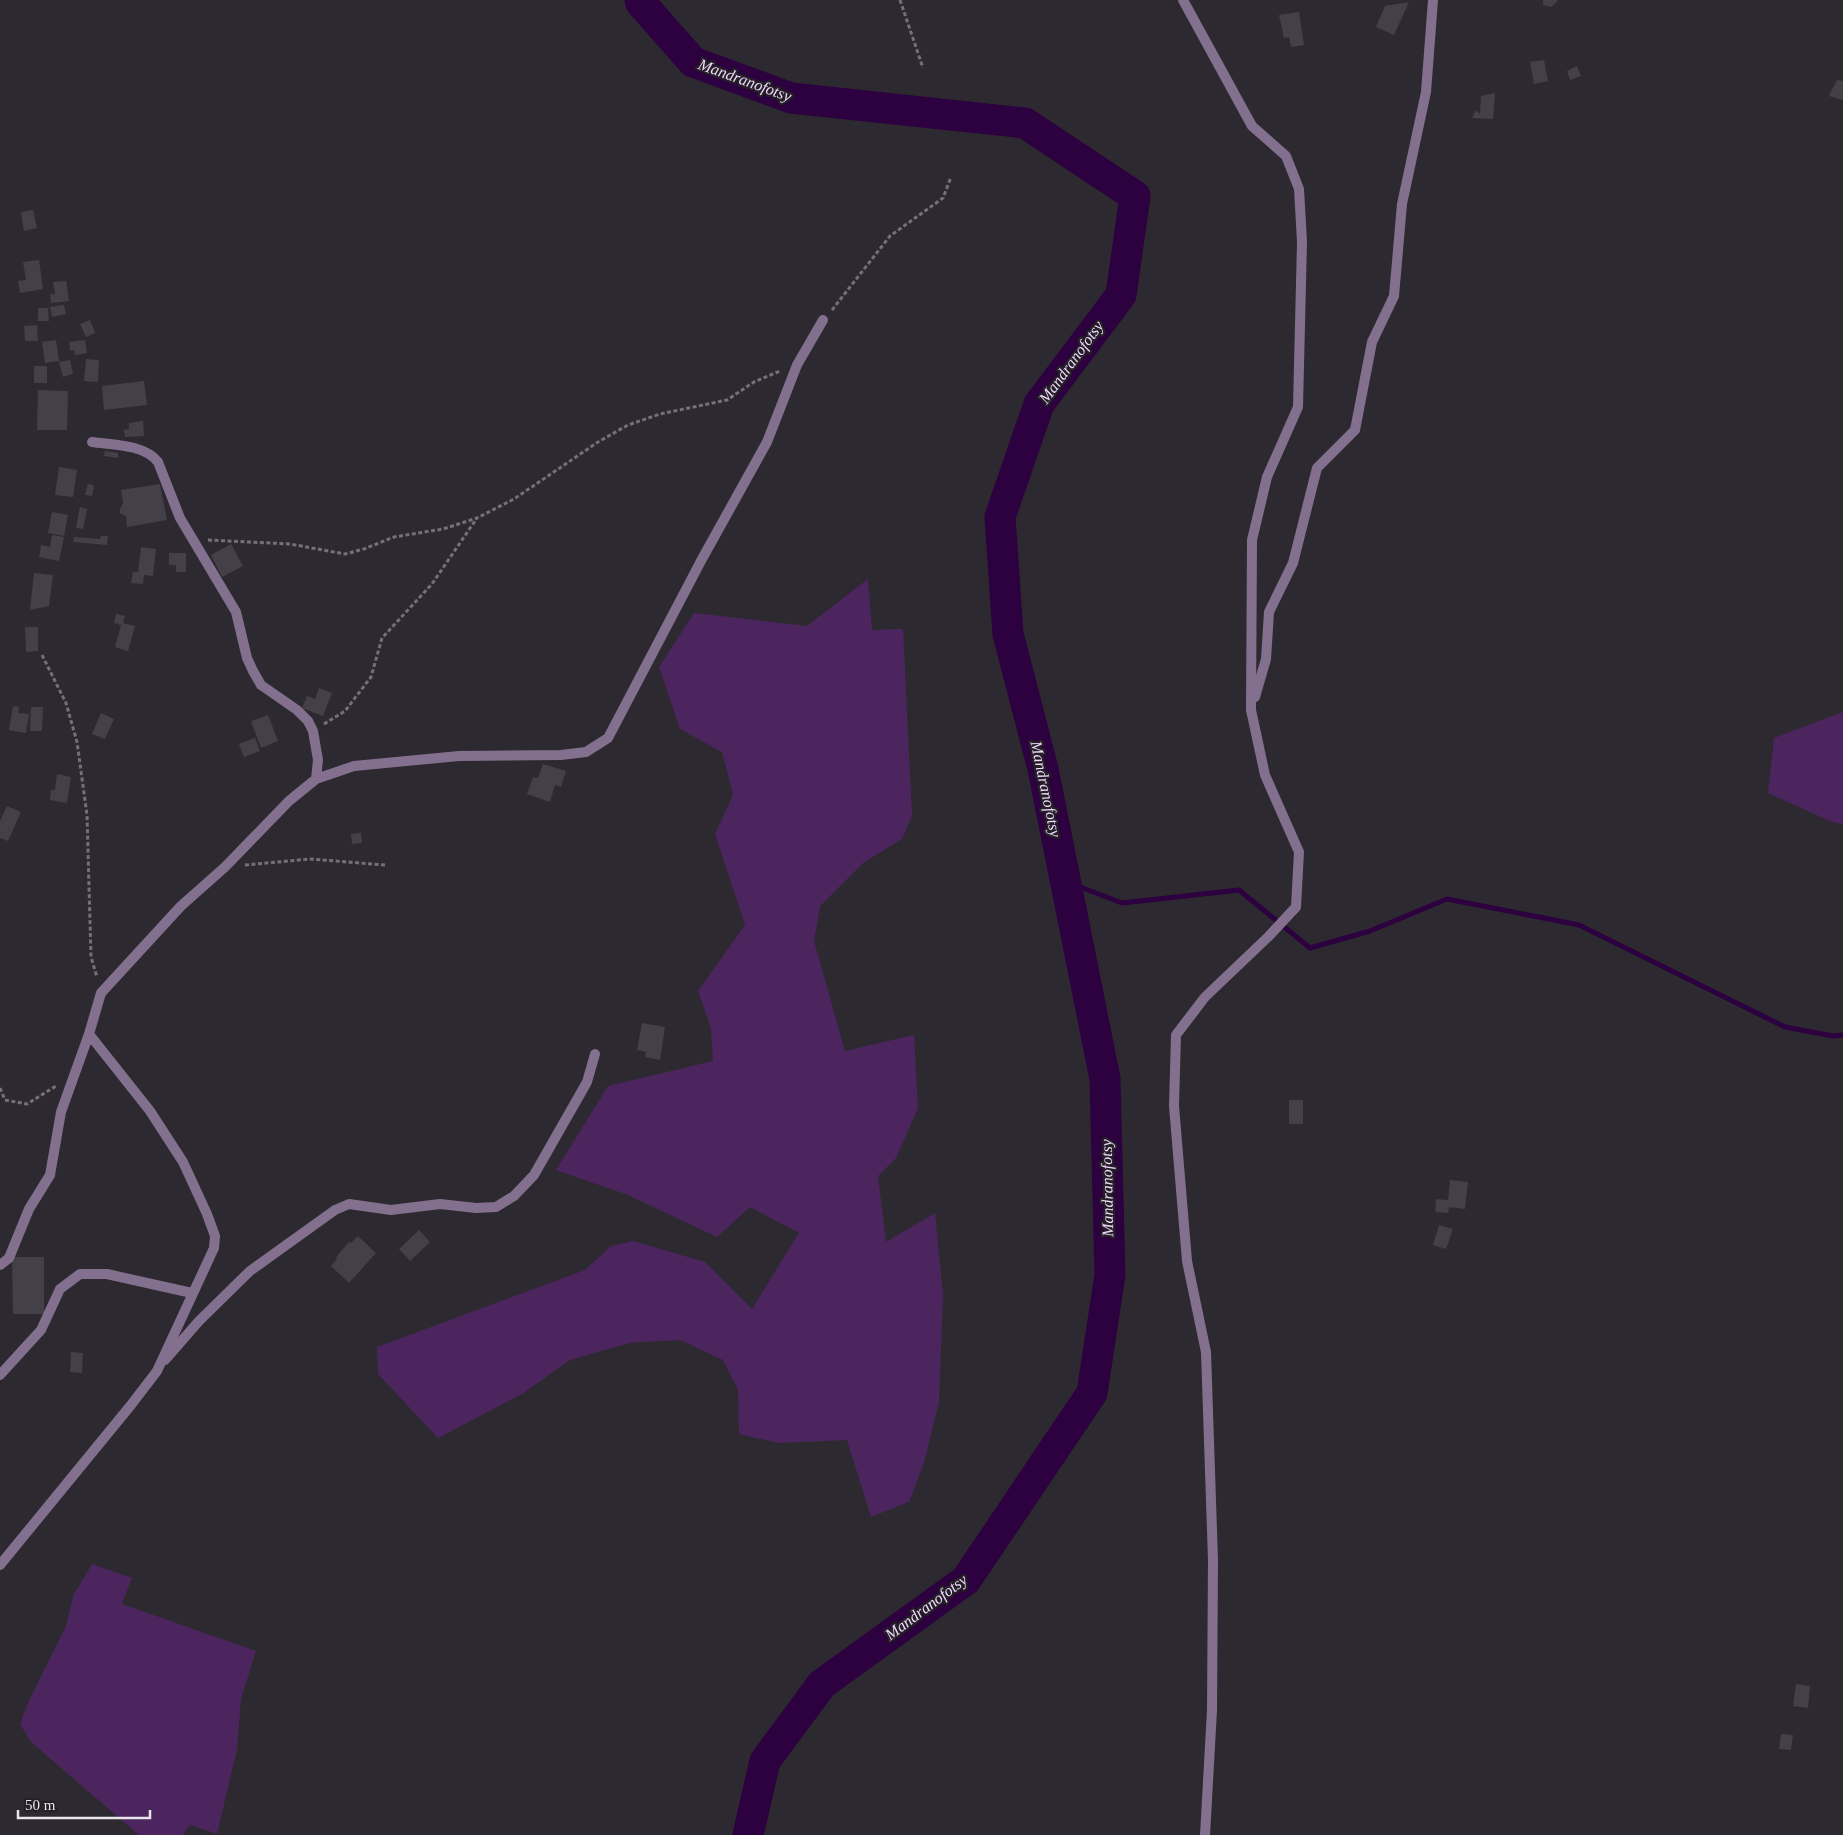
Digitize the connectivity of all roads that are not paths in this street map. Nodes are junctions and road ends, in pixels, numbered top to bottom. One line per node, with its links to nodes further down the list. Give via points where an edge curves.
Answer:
1 (1183, 0): 5 (street, via 1252,126 1286,156 1299,189 1302,242 1298,407 1266,477 1252,540)
2 (1432, 0): 5 (street, via 1426,92 1402,204 1394,296 1372,342 1355,430 1318,468 1293,564 1269,612 1266,659)
3 (823, 320): 6 (street, via 797,365 767,442 608,738 586,752 459,756 354,766)
4 (92, 442): 6 (street, via 137,449 152,454 158,462 180,518 236,612 247,658 261,685 296,710 313,731 318,760)
5 (1251, 710): 14 (street, via 1265,775 1298,852 1296,907 1205,997 1176,1035 1174,1106 1187,1261 1206,1352 1213,1560 1212,1710)
6 (316, 779): 7 (street, via 181,906 101,993)
7 (89, 1034): 9 (street, via 60,1112 50,1175 29,1209 9,1258); 10 (street, via 150,1111 183,1162 207,1214 215,1236 214,1248)
8 (595, 1054): 11 (street, via 587,1082 539,1167 514,1196 496,1207 440,1204 391,1210 349,1204 335,1210 250,1271 199,1321)
9 (0, 1265)
10 (192, 1292): 11 (street); 12 (street, via 107,1274 80,1274 60,1289 41,1330)
11 (156, 1371): 13 (street)
12 (0, 1375)
13 (0, 1565)
14 (1205, 1835)

